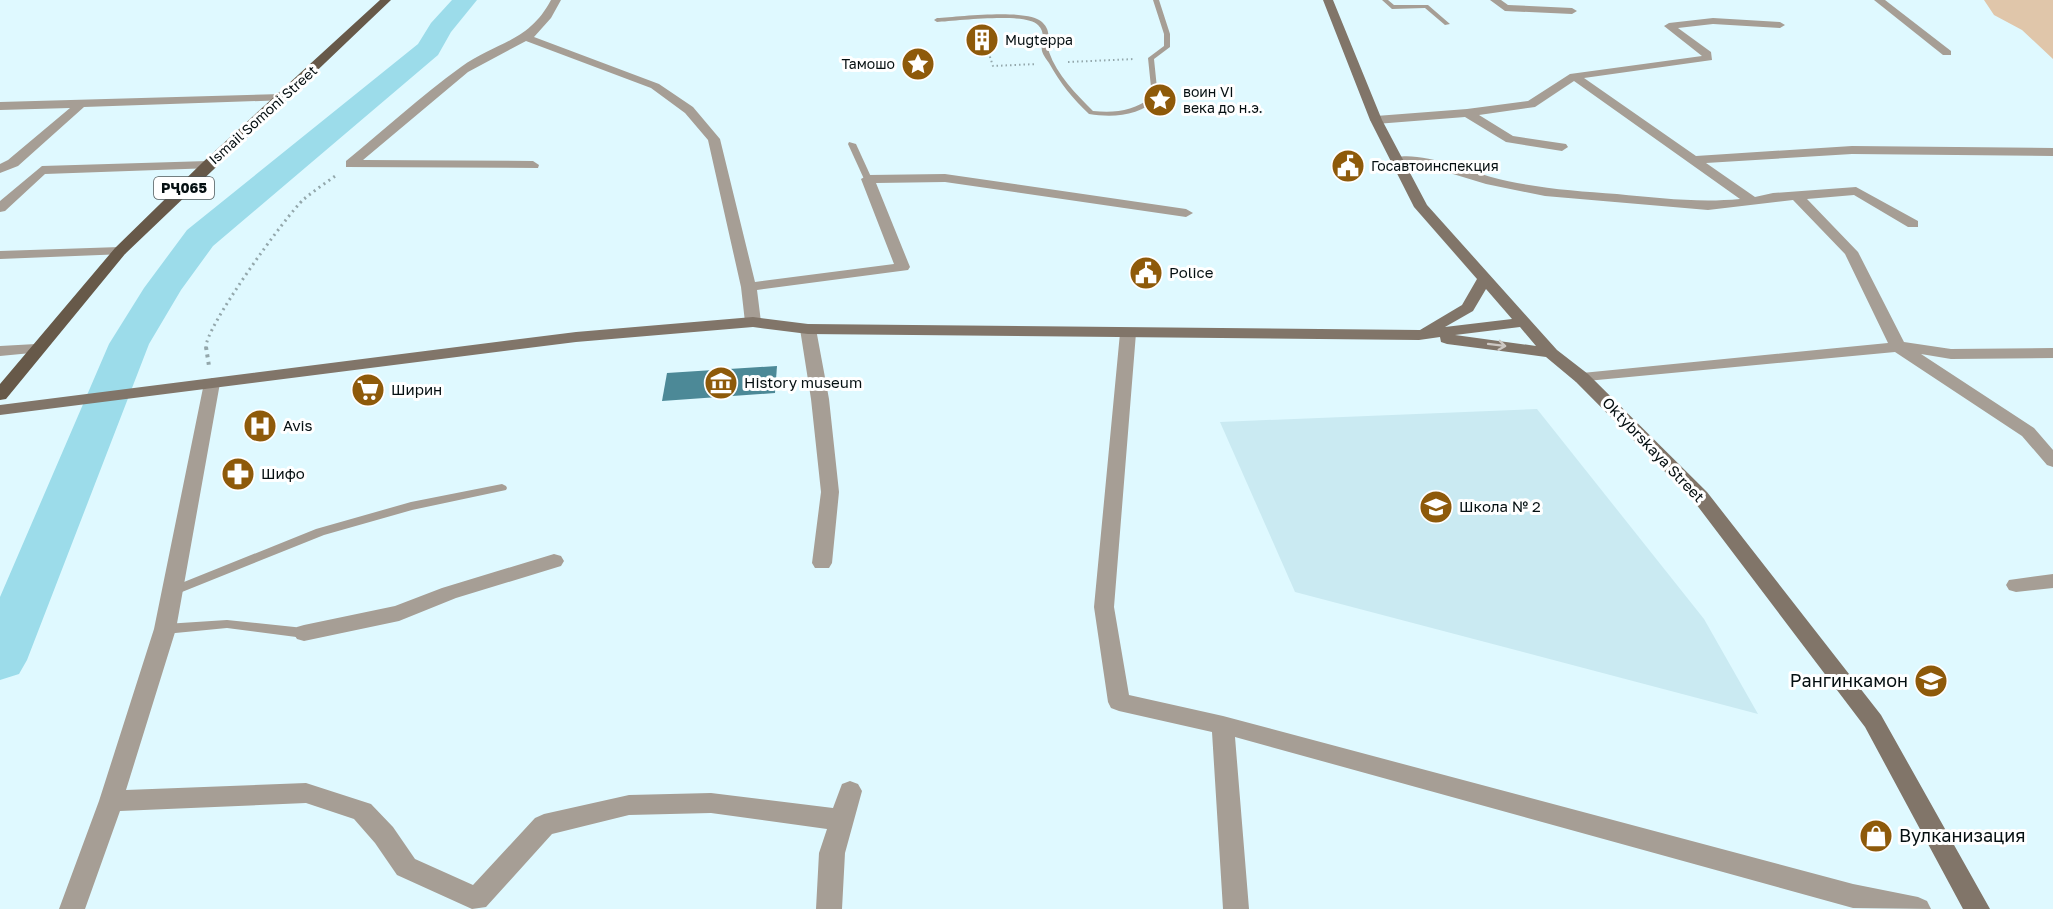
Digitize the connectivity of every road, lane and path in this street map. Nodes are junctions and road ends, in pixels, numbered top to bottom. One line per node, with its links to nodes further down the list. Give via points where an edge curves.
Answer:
1 (386, 0): 20 (main road, Ismail Somoni Street / РҶ065)
2 (556, 0): 14 (street, via 550,14)
3 (1156, 0): 17 (lane, via 1167,47)
4 (1328, 0): 24 (main road, Oktybrskaya Street)
5 (1385, 0): 9 (lane, via 1392,7)
6 (1420, 0): 9 (lane)
7 (1495, 0): 10 (street, via 1505,8)
8 (1879, 0): 16 (street)
9 (1426, 6): 12 (lane)
10 (1572, 11)
11 (937, 20): 18 (lane, via 1029,18 1040,23 1047,36 1045,50)
12 (1447, 24)
13 (1780, 25): 19 (street, via 1713,21 1670,26 1708,58)
14 (527, 38): 30 (street, via 467,68); 43 (street, via 655,86 688,110 714,139)
15 (987, 48): 18 (path, via 993,66)
16 (1947, 53)
17 (1151, 58): 18 (path); 18 (lane, via 1155,98 1143,109 1125,115 1091,113 1071,94)
18 (1053, 63)
19 (1574, 76): 23 (street, via 1530,104); 28 (street)
20 (283, 98): 21 (street); 31 (main road, Ismail Somoni Street / РҶ065)
21 (81, 104): 22 (street); 33 (street, via 13,163)
22 (0, 106)
23 (1467, 113): 24 (street); 26 (street, via 1509,139)
24 (1377, 120): 29 (main road, Oktybrskaya Street)
25 (852, 144): 34 (lane)
26 (1562, 147)
27 (2053, 152): 28 (street, via 1852,150)
28 (1691, 160): 36 (street)
29 (1396, 161): 36 (street, via 1431,163 1545,192 1708,206); 42 (main road, Oktybrskaya Street, via 1421,207)
30 (351, 164): 32 (street); 55 (path, via 303,200 223,308 204,341)
31 (208, 165): 37 (street, via 42,170); 40 (main road, Ismail Somoni Street / РҶ065)
32 (533, 165)
33 (0, 169)
34 (868, 179): 38 (street, via 945,178); 43 (street, via 903,267)
35 (1796, 196): 36 (street); 39 (street, via 1856,191); 49 (street, via 1851,252)
36 (1753, 202)
37 (0, 208)
38 (1186, 213)
39 (1913, 224)
40 (120, 251): 41 (street); 50 (main road, Ismail Somoni Street / РҶ065)
41 (0, 255)
42 (1484, 279): 45 (main road, Oktybrskaya Street); 48 (main road, via 1468,308)
43 (748, 287): 44 (street)
44 (753, 322): 46 (main road); 55 (main road, via 576,337)
45 (1524, 322): 48 (main road); 52 (main road, Oktybrskaya Street)
46 (808, 329): 47 (main road); 60 (street, via 830,492)
47 (1128, 333): 48 (main road); 66 (street, via 1104,607 1119,702)
48 (1419, 335): 52 (main road, one-way to 52)
49 (1898, 346): 53 (street, via 1951,354); 54 (street); 57 (street, via 2028,432)
50 (36, 349): 51 (street); 56 (main road, Ismail Somoni Street / РҶ065)
51 (0, 351)
52 (1551, 352): 54 (main road, Oktybrskaya Street)
53 (2053, 353)
54 (1582, 378): 74 (main road, Oktybrskaya Street, via 1700,496 1872,721)
55 (212, 383): 56 (main road); 63 (street)
56 (3, 405)
57 (2049, 452)
58 (501, 488): 63 (lane, via 411,506 320,532)
59 (554, 561): 65 (street, via 449,593 399,613)
60 (822, 563)
61 (2053, 581): 62 (street)
62 (2016, 585)
63 (173, 591): 64 (street)
64 (165, 629): 65 (lane, via 227,624); 68 (street)
65 (304, 633)
66 (1223, 725): 72 (street); 73 (street, via 1852,896)
67 (850, 791): 69 (street)
68 (111, 801): 69 (street, via 306,793 362,811 406,867 477,899 544,825 628,805 711,803); 70 (street)
69 (842, 820): 71 (street, via 832,853)
70 (72, 909)
71 (829, 909)
72 (1236, 909)
73 (1918, 909)
74 (1977, 909)

